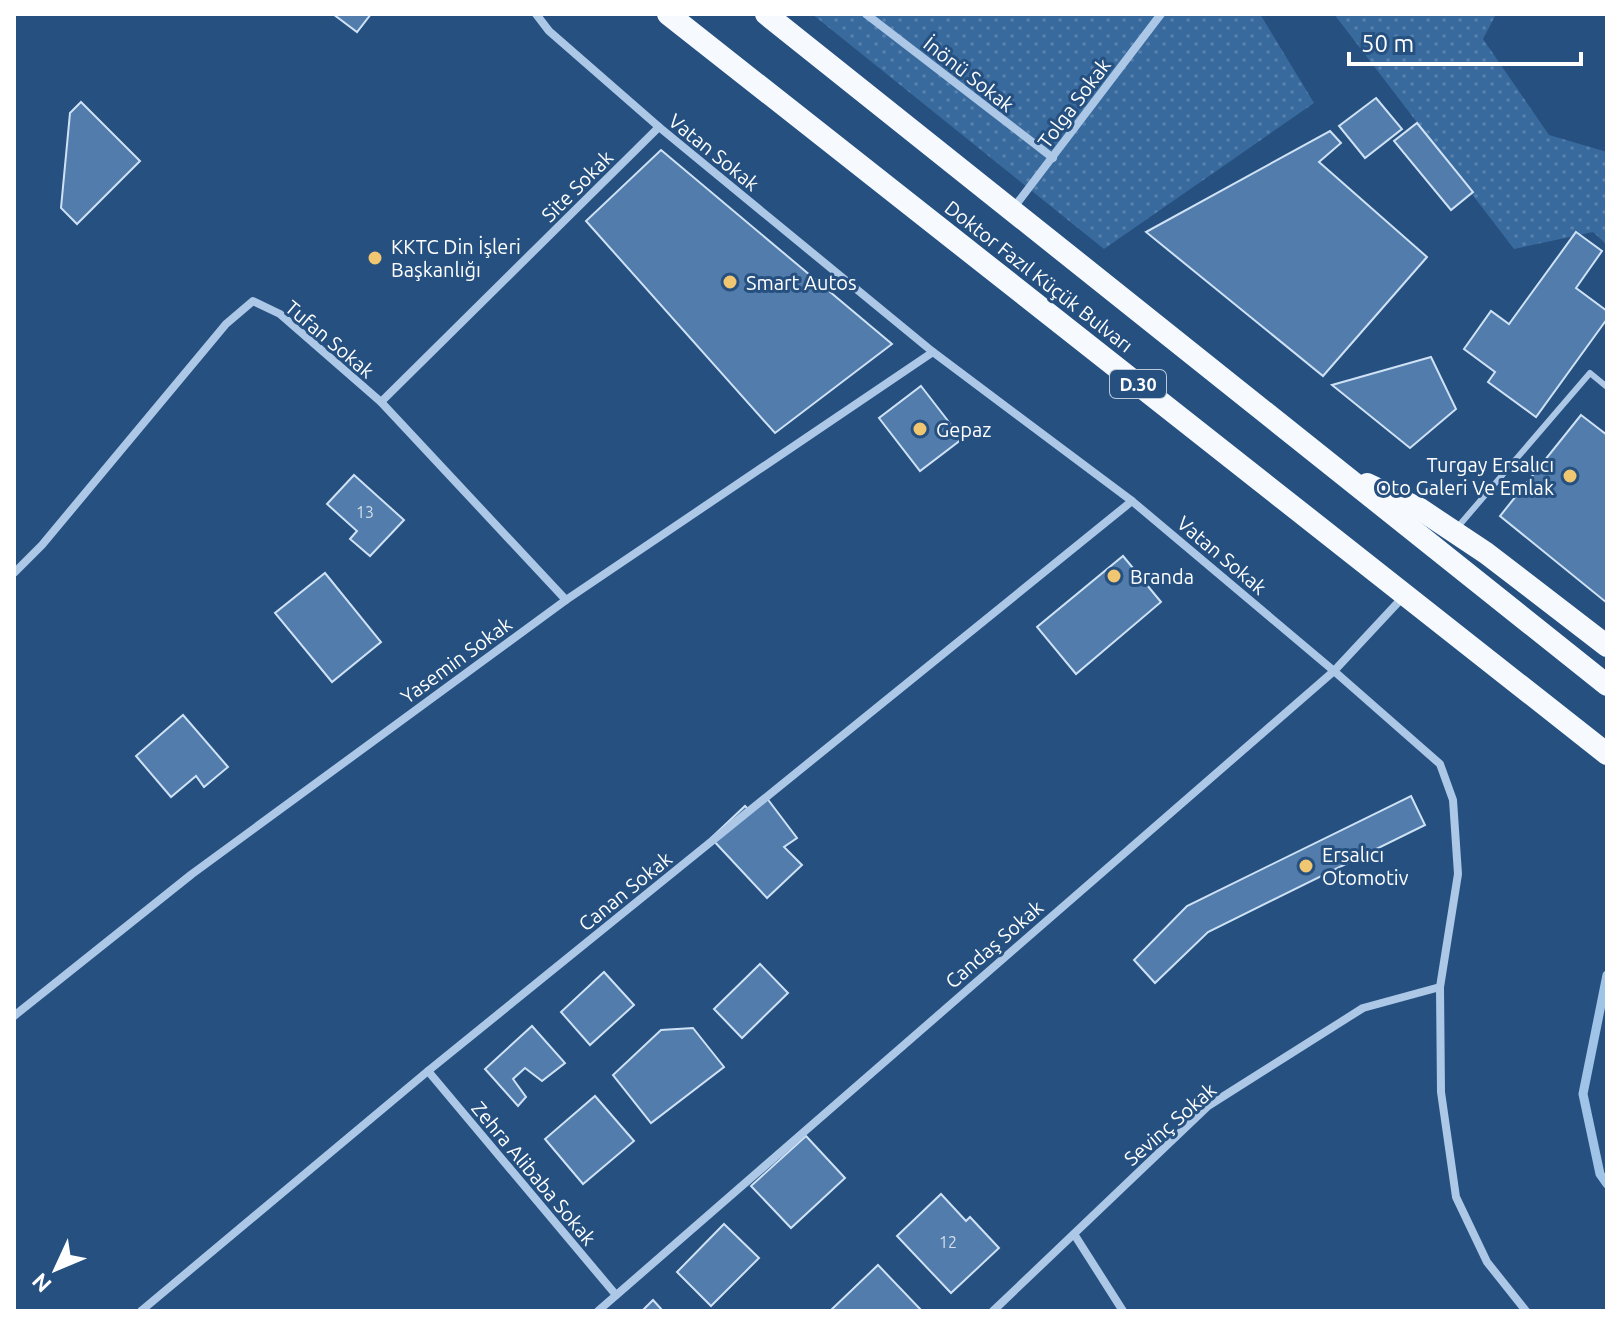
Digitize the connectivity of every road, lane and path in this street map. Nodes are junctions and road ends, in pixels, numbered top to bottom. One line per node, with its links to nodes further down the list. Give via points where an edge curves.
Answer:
1 (536, 14): 6 (street, Vatan Sokak)
2 (668, 14): 16 (highway, Doktor Fazıl Küçük Bulvarı / D.30)
3 (766, 14): 8 (highway, Doktor Fazıl Küçük Bulvarı / D.30)
4 (866, 14): 7 (street, İnönü Sokak)
5 (1161, 14): 7 (street, Tolga Sokak)
6 (659, 127): 9 (street, Vatan Sokak); 11 (street, Site Sokak)
7 (1053, 158): 8 (street, Tolga Sokak)
8 (1012, 211): 12 (highway, Doktor Fazıl Küçük Bulvarı / D.30)
9 (933, 352): 13 (street, Vatan Sokak); 17 (street, Yasemin Sokak)
10 (1607, 387): 14 (lane, via 1590,373)
11 (381, 402): 15 (street, Tufan Sokak, via 280,314 253,301 226,324); 17 (street, Tufan Sokak)
12 (1330, 466): 14 (highway, via 1420,509); 20 (highway, Doktor Fazıl Küçük Bulvarı / D.30)
13 (1132, 501): 19 (street, Vatan Sokak); 24 (street, Canan Sokak)
14 (1453, 531): 18 (highway)
15 (14, 573)
16 (1405, 595): 19 (street, Candaş Sokak); 21 (highway, Doktor Fazıl Küçük Bulvarı / D.30)
17 (566, 600): 23 (street, Yasemin Sokak, via 192,874)
18 (1607, 646)
19 (1334, 671): 22 (street, Vatan Sokak, via 1440,764 1453,800 1458,874); 26 (street, Candaş Sokak)
20 (1607, 685)
21 (1607, 754)
22 (1440, 987): 25 (street, Sevinç Sokak, via 1363,1008 1208,1106); 31 (street, Vatan Sokak, via 1441,1092 1456,1197 1487,1262)
23 (14, 1014)
24 (428, 1071): 26 (street, Zehra Alibaba Sokak); 27 (street, Canan Sokak)
25 (1074, 1234): 29 (street, Sevinç Sokak); 30 (street)
26 (616, 1295): 28 (street, Candaş Sokak)
27 (141, 1311)
28 (598, 1311)
29 (993, 1311)
30 (1123, 1311)
31 (1526, 1311)

